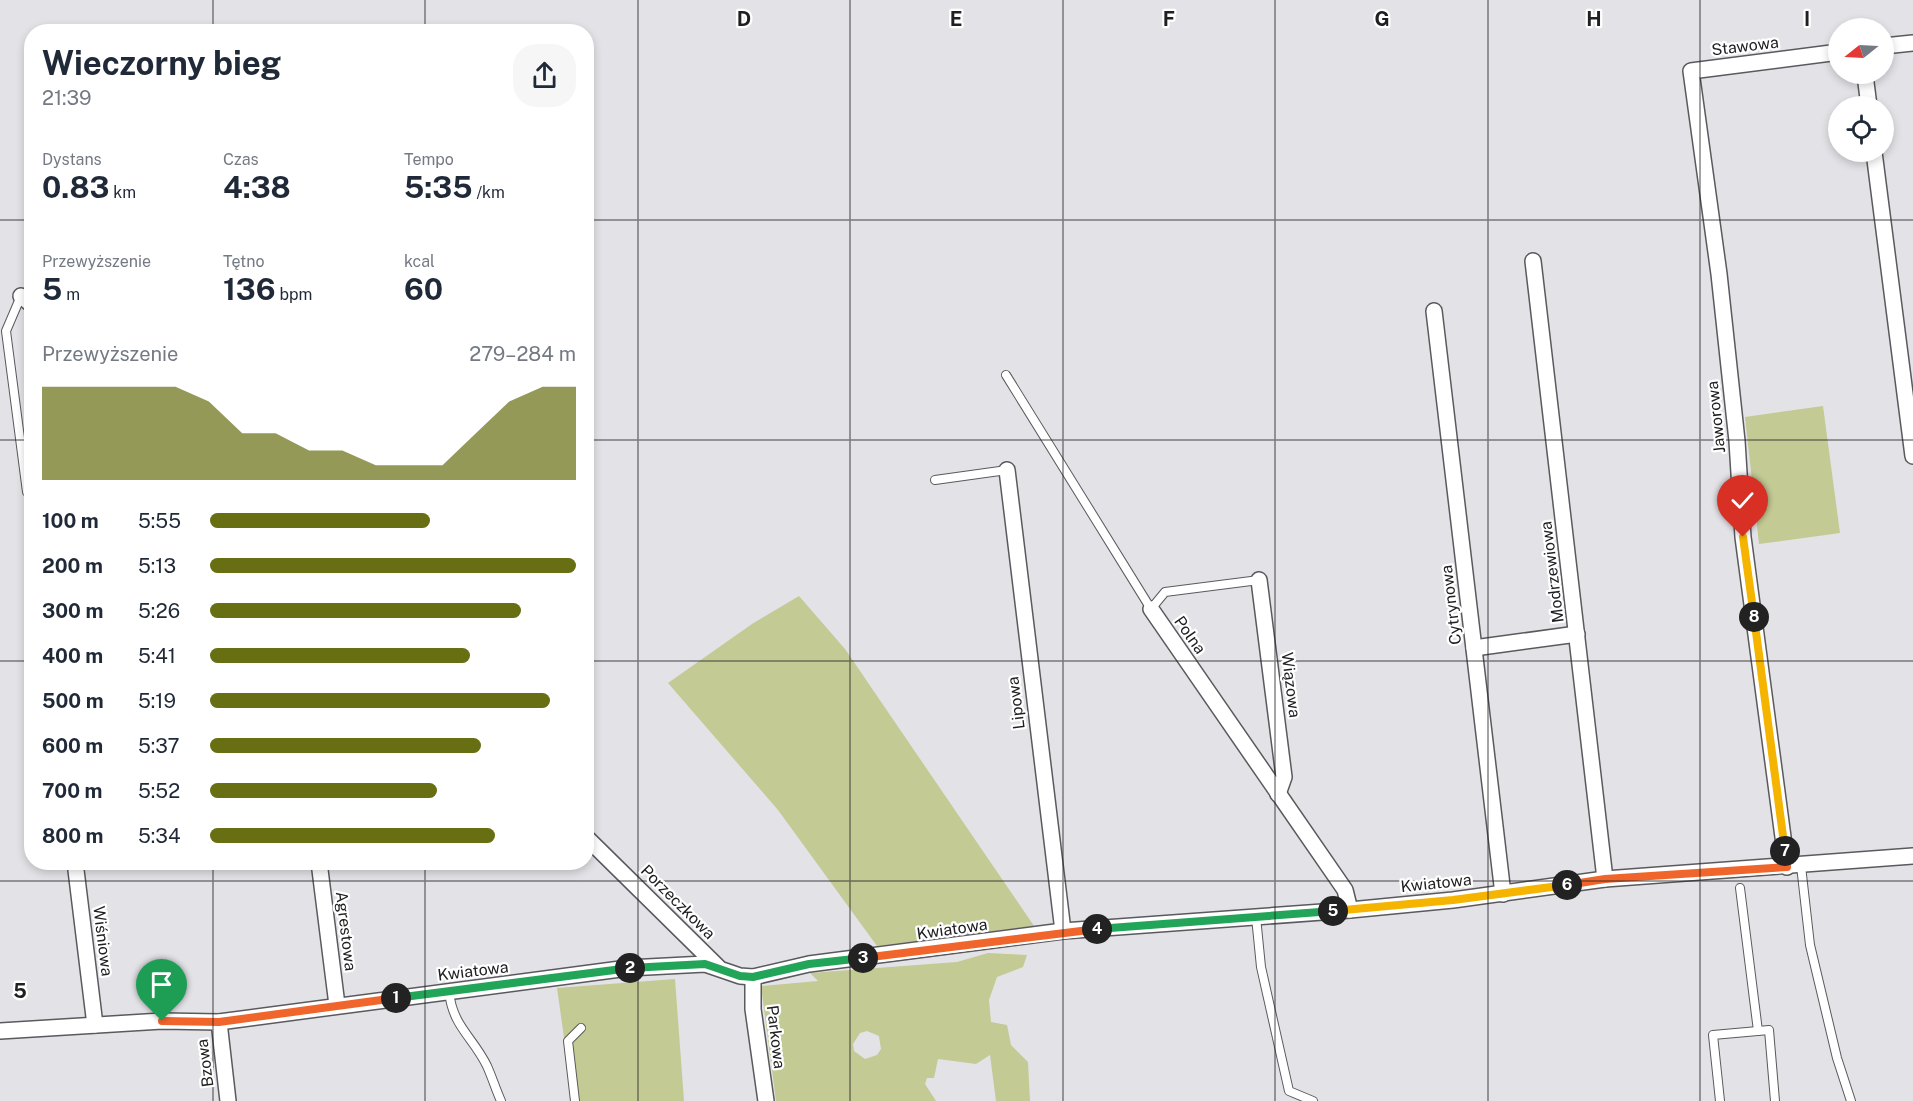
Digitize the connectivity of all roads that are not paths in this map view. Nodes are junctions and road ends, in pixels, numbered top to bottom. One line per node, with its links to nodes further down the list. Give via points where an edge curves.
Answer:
1 (1913, 43): 2 (street)
2 (1894, 45)
3 (1828, 53): 4 (street, Stawowa)
4 (1691, 71): 21 (street, Jaworowa, via 1722,298 1743,537)
5 (1875, 162): 10 (street)
6 (1533, 261): 16 (street, Modrzewiowa)
7 (24, 304): 11 (lane, via 6,331)
8 (1434, 311): 17 (street, Cytrynowa)
9 (1006, 375): 15 (lane, Polna)
10 (1913, 456)
11 (24, 469)
12 (1007, 470): 13 (lane); 29 (street, Lipowa)
13 (935, 480)
14 (1259, 580): 15 (lane, via 1165,592); 18 (street, Wiązowa, via 1284,777)
15 (1151, 609): 18 (street, Polna)
16 (1577, 634): 17 (street); 24 (street, Modrzewiowa)
17 (1474, 648): 26 (street, Cytrynowa)
18 (1278, 794): 27 (street, Polna, via 1345,890)
19 (594, 845): 30 (street, Porzeczkowa)
20 (1913, 856): 21 (street, Kwiatowa)
21 (1794, 866): 24 (street, Kwiatowa); 46 (lane, via 1837,1058)
22 (76, 870): 35 (street, Wiśniowa)
23 (320, 870): 33 (street, Agrestowa)
24 (1605, 879): 26 (street, Kwiatowa)
25 (1740, 888): 38 (lane)
26 (1503, 894): 27 (street, Kwiatowa)
27 (1350, 910): 28 (street, Kwiatowa)
28 (1256, 917): 29 (street, Kwiatowa); 43 (lane, via 1261,967 1289,1091)
29 (1064, 931): 31 (street, Kwiatowa, via 809,964)
30 (718, 967): 31 (street, Kwiatowa); 32 (street, Kwiatowa, via 705,964 628,968)
31 (753, 977): 42 (street, Parkowa, via 753,1009)
32 (449, 992): 33 (street, Kwiatowa); 40 (lane, via 458,1025 487,1065)
33 (338, 1005): 34 (street, Kwiatowa)
34 (219, 1022): 35 (street, Kwiatowa); 39 (street, Bzowa)
35 (95, 1025): 37 (street, Kwiatowa)
36 (581, 1028): 41 (lane, via 568,1041)
37 (0, 1030)
38 (1758, 1031): 44 (lane, via 1713,1035); 45 (lane, via 1769,1030)
39 (228, 1101)
40 (501, 1101)
41 (575, 1101)
42 (766, 1101)
43 (1313, 1101)
44 (1720, 1101)
45 (1775, 1101)
46 (1851, 1101)

